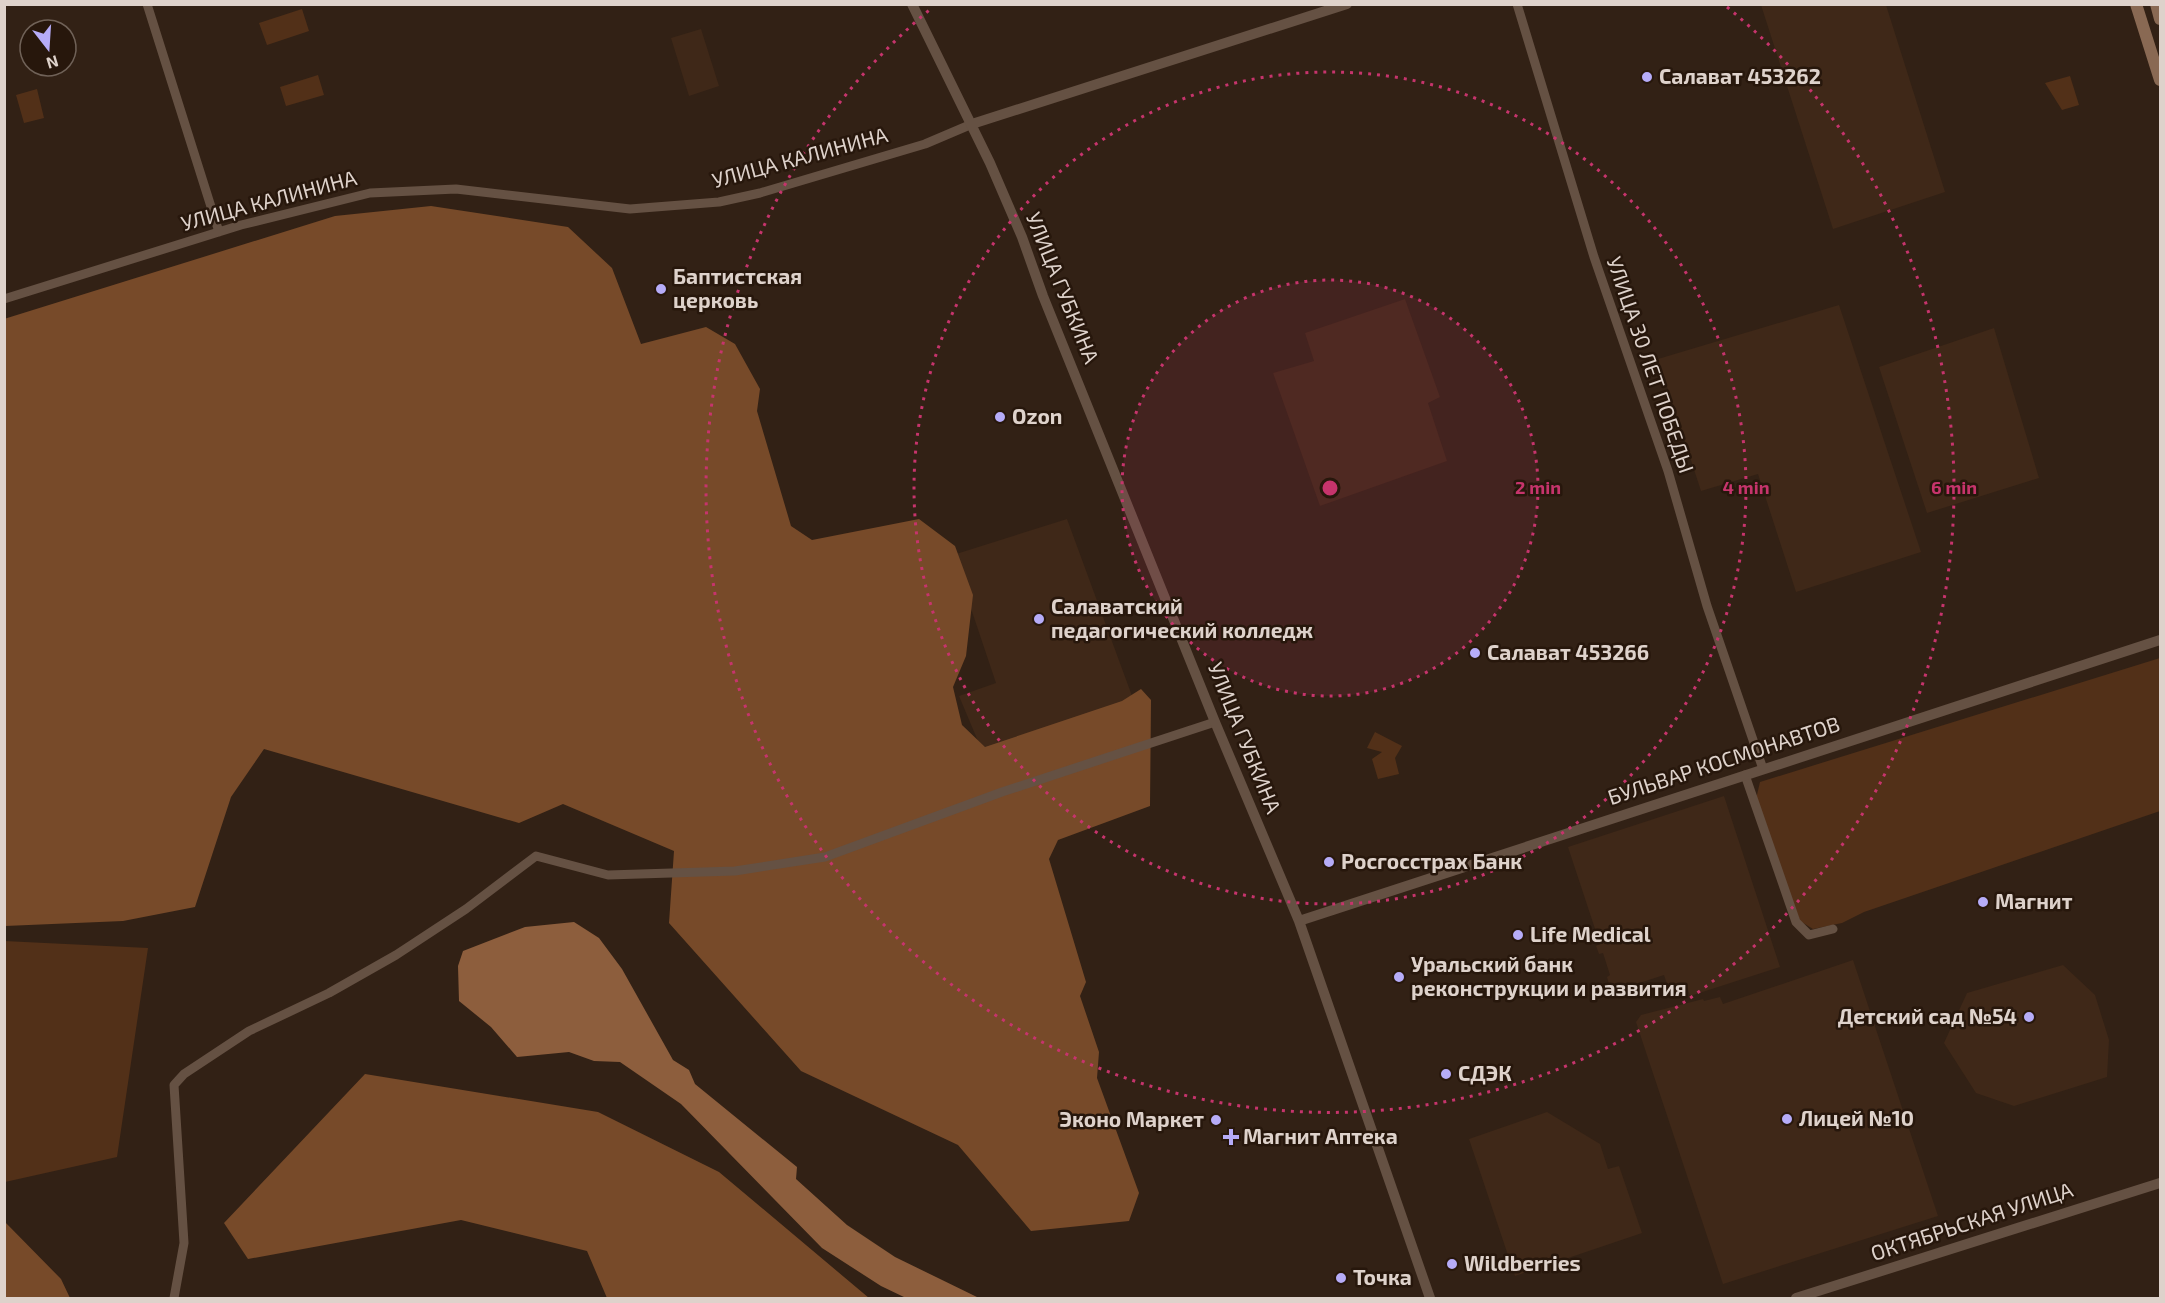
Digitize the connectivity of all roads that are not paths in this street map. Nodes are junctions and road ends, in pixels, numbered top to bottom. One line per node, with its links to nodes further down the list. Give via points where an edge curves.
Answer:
1 (147, 4): 10 (street)
2 (912, 4): 9 (street, УЛИЦА ГУБКИНА)
3 (1347, 4): 9 (street, УЛИЦА КАЛИНИНА)
4 (1517, 4): 14 (street, УЛИЦА 30 ЛЕТ ПОБЕДЫ, via 1594,257 1668,471 1707,606)
5 (2136, 4): 8 (main road)
6 (2156, 4): 7 (main road)
7 (2160, 19)
8 (2160, 80)
9 (972, 124): 10 (street, УЛИЦА КАЛИНИНА, via 925,144 720,202 630,209 456,189 370,193); 13 (street, УЛИЦА ГУБКИНА, via 1022,237)
10 (219, 232): 11 (street, УЛИЦА КАЛИНИНА)
11 (4, 299)
12 (2160, 640): 14 (street, БУЛЬВАР КОСМОНАВТОВ)
13 (1215, 722): 16 (street, УЛИЦА ГУБКИНА); 19 (street, via 1032,782 825,857 735,871 608,875 536,856 396,955 249,1031 184,1074 174,1085 184,1243)
14 (1763, 769): 15 (street, БУЛЬВАР КОСМОНАВТОВ)
15 (1745, 775): 16 (street, БУЛЬВАР КОСМОНАВТОВ); 17 (street, via 1796,922 1809,935)
16 (1299, 921): 20 (street, УЛИЦА ГУБКИНА)
17 (1833, 929)
18 (2160, 1186): 21 (street, ОКТЯБРЬСКАЯ УЛИЦА)
19 (174, 1299)
20 (1430, 1299)
21 (1796, 1299)

